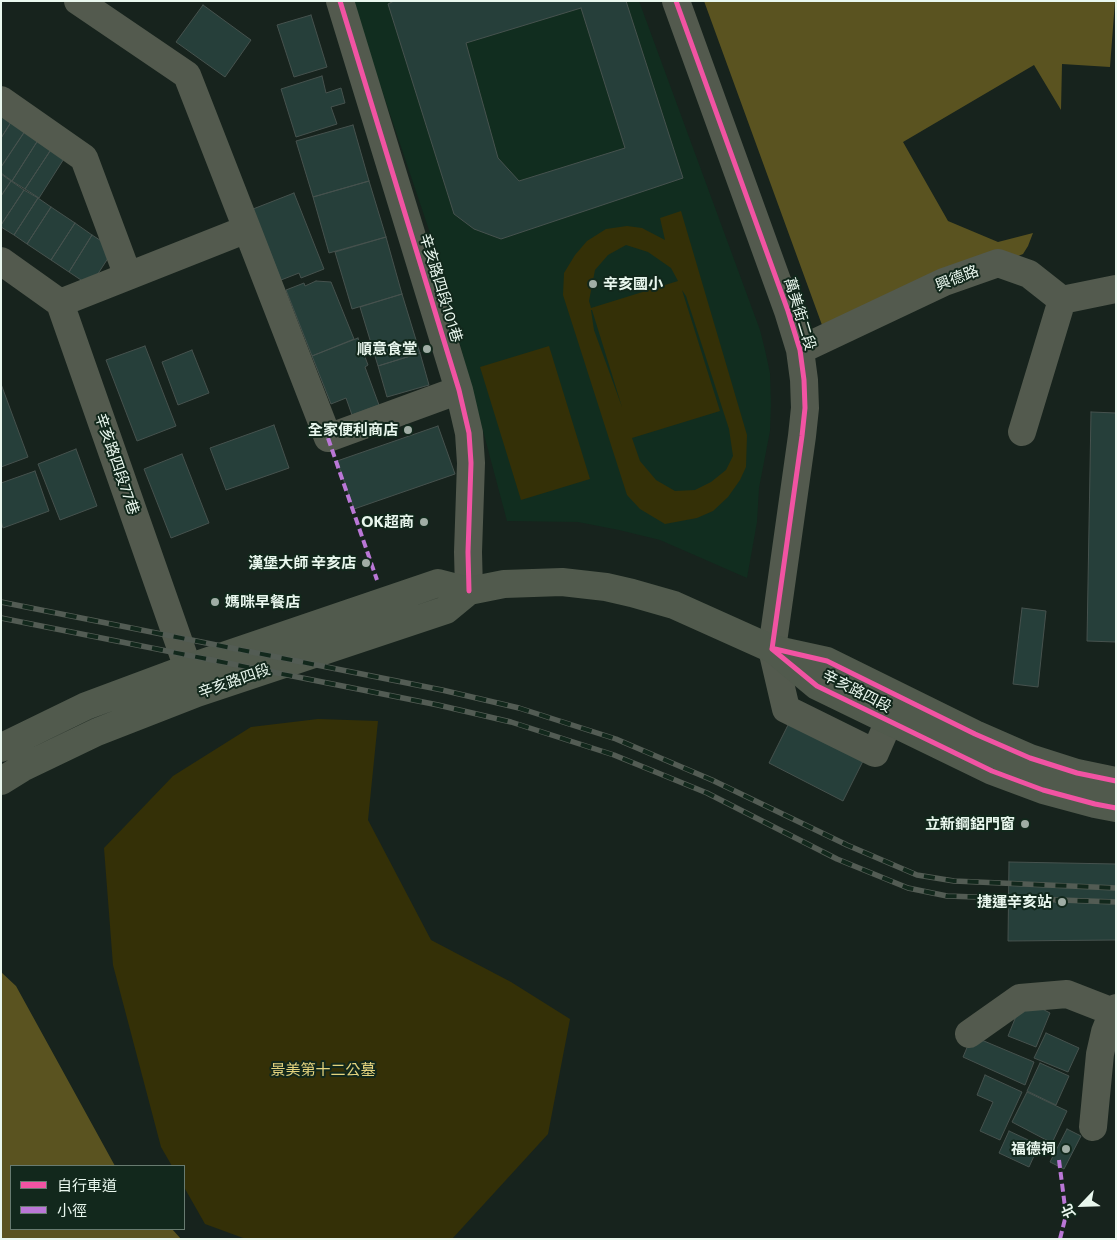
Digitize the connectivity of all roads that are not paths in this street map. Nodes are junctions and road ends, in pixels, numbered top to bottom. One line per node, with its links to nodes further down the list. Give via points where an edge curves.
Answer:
1 (78, 1): 5 (street, via 187,75)
2 (340, 1): 12 (street, 辛亥路四段101巷)
3 (676, 1): 11 (street, 萬美街二段)
4 (1, 100): 7 (street, via 84,158)
5 (247, 229): 7 (street); 12 (street, via 328,438)
6 (1, 261): 10 (street)
7 (128, 276): 10 (street)
8 (1116, 289): 9 (street)
9 (1062, 300): 11 (street, 興德路, via 1029,274 998,263 944,282); 13 (street)
10 (60, 304): 16 (street, 辛亥路四段77巷)
11 (800, 350): 15 (street, 萬美街二段, via 805,398 802,436)
12 (459, 390): 14 (street, 辛亥路四段101巷, via 469,433 471,463)
13 (1022, 432)
14 (469, 590): 15 (main road, 辛亥路四段, via 521,583 606,586 674,605); 16 (main road, 辛亥路四段, via 438,584); 17 (main road, 辛亥路四段, via 446,610)
15 (772, 648): 18 (main road, 辛亥路四段, via 817,686); 18 (street, via 786,709 875,753); 21 (main road, 辛亥路四段, via 827,661 1030,758)
16 (188, 668): 17 (street, 辛亥路四段77巷); 19 (main road, 辛亥路四段, via 86,706)
17 (197, 693): 20 (main road, 辛亥路四段, via 96,732)
18 (889, 721): 22 (main road, 辛亥路四段, via 992,771 1043,790)
19 (1, 748)
20 (1, 781)
21 (1116, 781)
22 (1116, 808)
23 (1114, 1010): 24 (street, via 1066,994 1020,998); 25 (street, via 1100,1054)
24 (968, 1034)
25 (1093, 1127)

